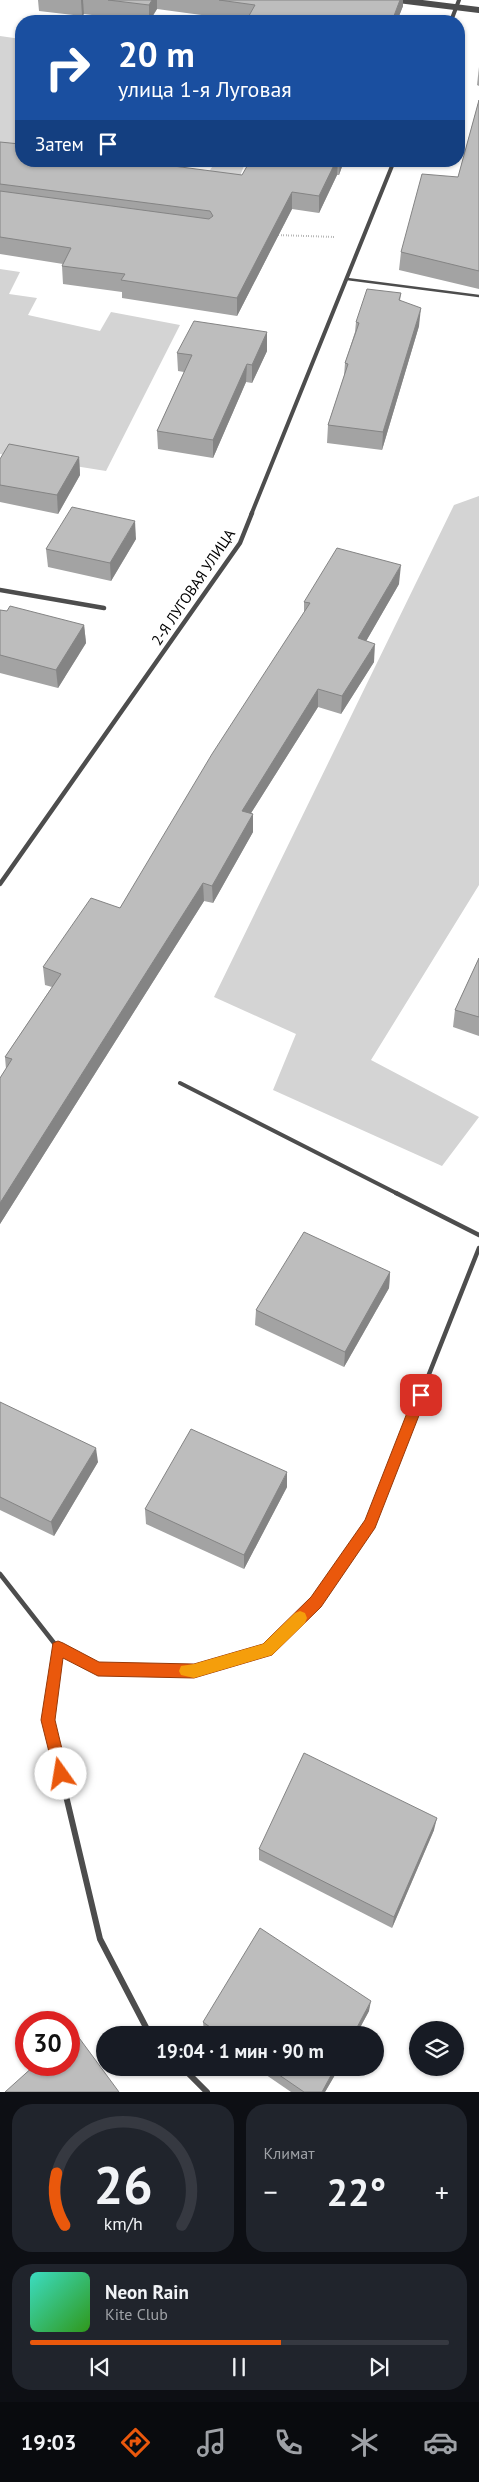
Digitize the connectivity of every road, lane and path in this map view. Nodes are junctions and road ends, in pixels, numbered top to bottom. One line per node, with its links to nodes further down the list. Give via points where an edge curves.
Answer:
1 (398, 0): 3 (street)
2 (459, 0): 3 (street)
3 (456, 7): 4 (street); 5 (street)
4 (479, 10)
5 (453, 15)
6 (392, 167): 8 (street, 2-Я ЛУГОВАЯ УЛИЦА)
7 (268, 235): 8 (path)
8 (363, 238): 9 (street, 2-Я ЛУГОВАЯ УЛИЦА)
9 (347, 279): 10 (lane); 13 (street, 2-Я ЛУГОВАЯ УЛИЦА, via 240,543)
10 (479, 296)
11 (0, 590): 12 (street)
12 (104, 608)
13 (0, 884)
14 (180, 1084): 15 (lane)
15 (479, 1235)
16 (479, 1248): 18 (lane, via 370,1523 316,1602 267,1650 194,1671 98,1669)
17 (0, 1574): 18 (lane)
18 (58, 1648): 19 (street, via 48,1720 100,1939)
19 (145, 2026)
20 (191, 2076): 21 (street)
21 (207, 2092)

